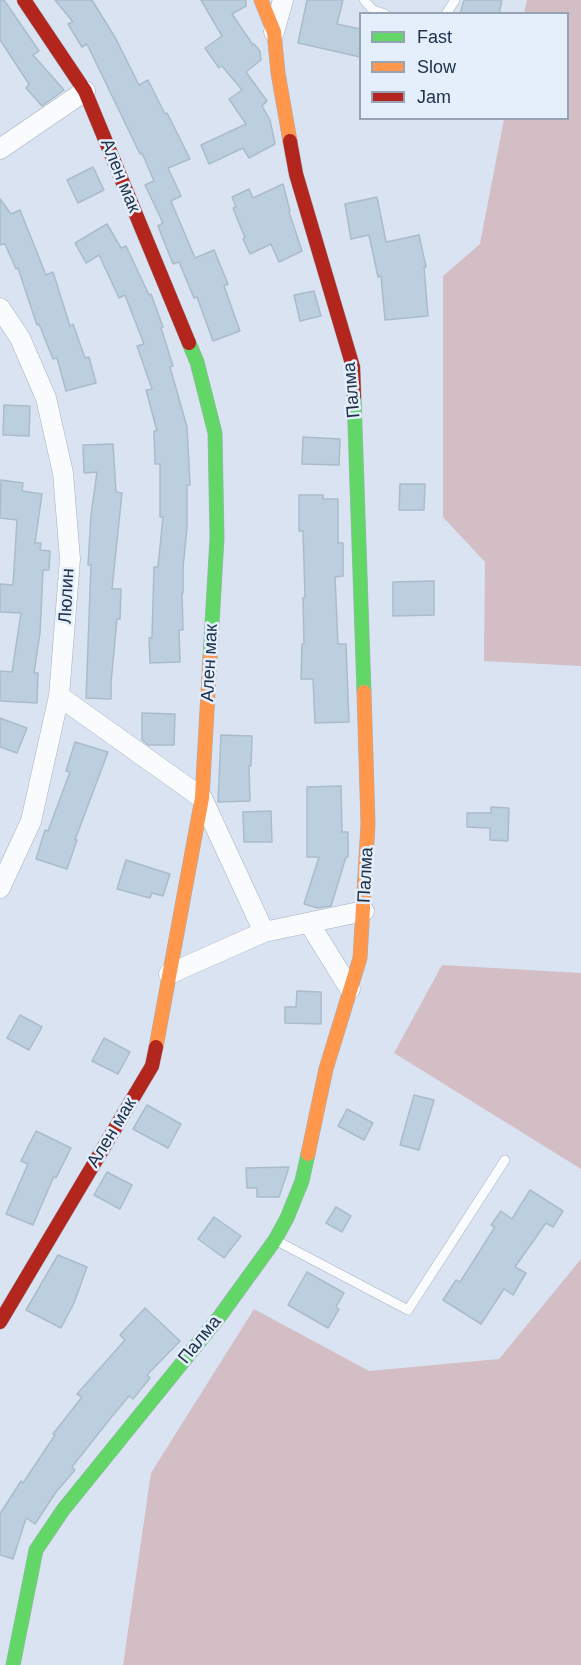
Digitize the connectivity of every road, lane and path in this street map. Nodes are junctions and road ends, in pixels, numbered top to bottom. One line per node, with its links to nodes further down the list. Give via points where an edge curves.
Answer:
1 (24, 0): 7 (street, Ален мак)
2 (261, 0): 6 (street, Палма)
3 (283, 0): 6 (street)
4 (364, 0): 5 (lane)
5 (379, 12)
6 (274, 32): 13 (street, Палма, via 296,174 353,368 368,824)
7 (85, 91): 8 (street); 11 (street, Ален мак, via 197,362 215,433 217,538)
8 (0, 149)
9 (0, 308): 10 (street, Люлин, via 20,338 46,398 63,473 69,559)
10 (59, 696): 11 (street); 12 (street, Люлин, via 31,821)
11 (202, 798): 15 (street); 16 (street, Ален мак)
12 (0, 888)
13 (364, 911): 14 (street); 17 (street, Палма, via 360,958)
14 (309, 923): 15 (street); 17 (street)
15 (264, 932): 16 (street)
16 (169, 974): 20 (street, Ален мак, via 152,1066)
17 (350, 989): 19 (street, Палма, via 326,1069 302,1181)
18 (505, 1160): 19 (lane, via 408,1310)
19 (275, 1240): 21 (street, Палма, via 220,1316 63,1510 36,1550)
20 (0, 1322)
21 (13, 1665)

